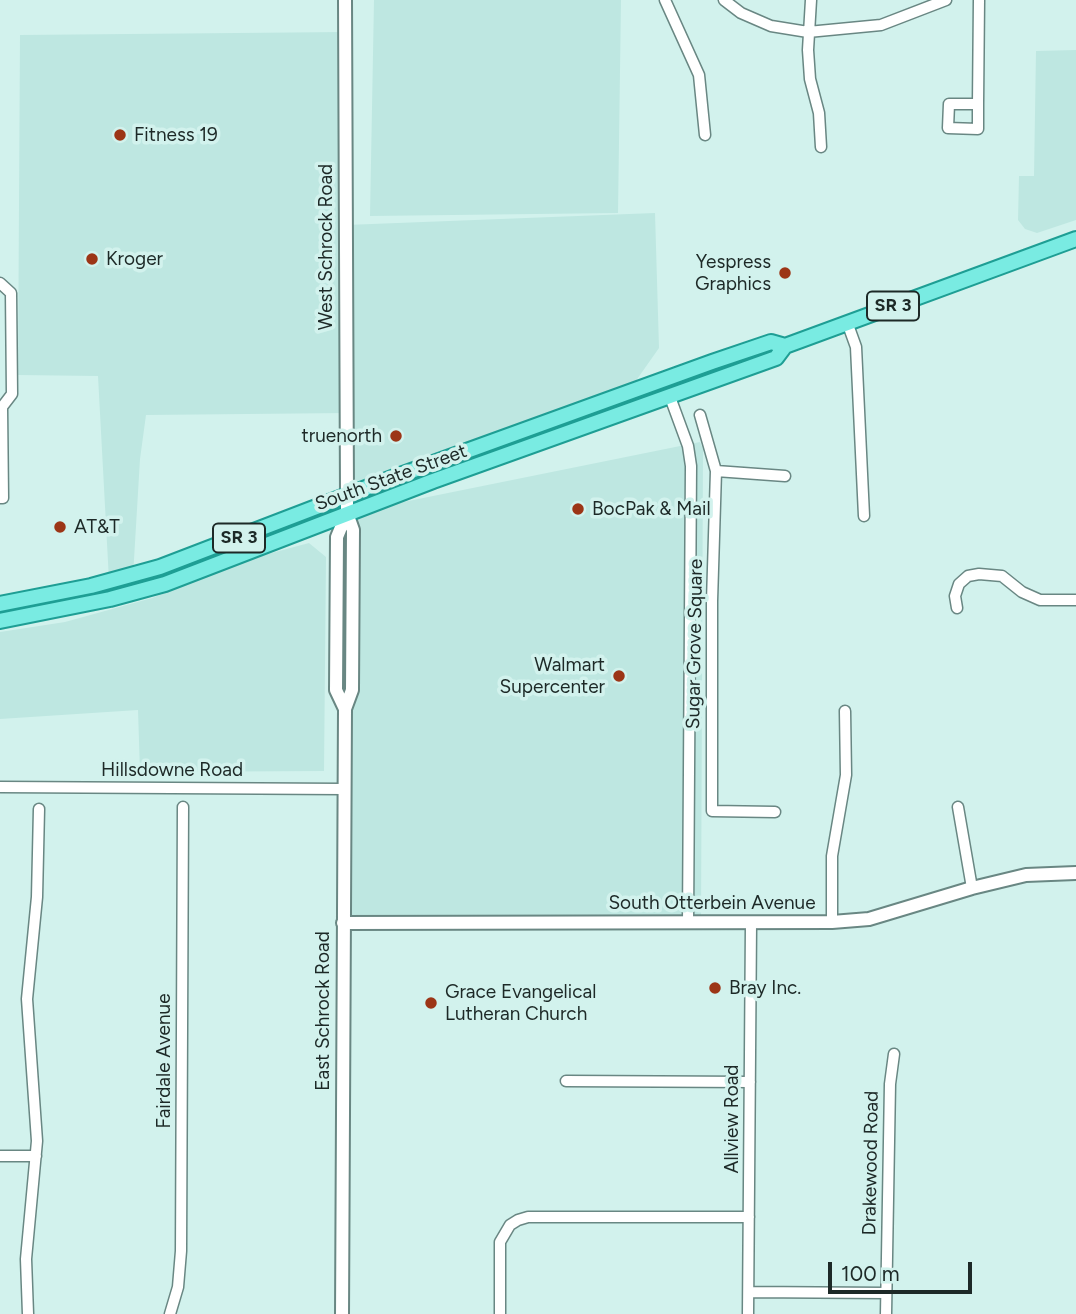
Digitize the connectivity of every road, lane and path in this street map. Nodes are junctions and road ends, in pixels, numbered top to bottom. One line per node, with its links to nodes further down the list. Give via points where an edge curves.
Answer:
1 (345, 0): 23 (street, West Schrock Road)
2 (665, 0): 9 (street, via 699,75)
3 (724, 0): 7 (street, via 771,26)
4 (811, 0): 7 (street)
5 (946, 0): 7 (street, via 881,25)
6 (979, 0): 8 (street)
7 (808, 32): 10 (street)
8 (978, 104)
9 (705, 135)
10 (821, 148)
11 (1076, 239): 13 (main road, South State Street / SR 3)
12 (0, 284): 24 (street, via 11,293 12,394 2,407)
13 (847, 322): 14 (main road, South State Street / SR 3); 26 (street, via 856,348)
14 (778, 344): 15 (main road, South State Street / SR 3); 17 (main road, South State Street / SR 3, via 776,358)
15 (744, 351): 16 (main road, South State Street / SR 3); 17 (main road, via 725,369 676,385)
16 (664, 380): 19 (main road, via 657,392 580,420); 20 (main road, South State Street / SR 3)
17 (670, 397): 19 (main road, South State Street / SR 3); 46 (street, via 691,466)
18 (700, 415): 21 (street, Sugar Grove Square)
19 (560, 436): 25 (main road, South State Street / SR 3)
20 (477, 448): 23 (main road, South State Street / SR 3); 25 (main road, via 468,457 356,501)
21 (716, 471): 22 (street); 41 (street, Sugar Grove Square, via 712,811)
22 (785, 476)
23 (347, 495): 25 (street, East Schrock Road); 27 (main road, South State Street / SR 3)
24 (0, 498)
25 (347, 513): 29 (main road, South State Street / SR 3); 37 (street, East Schrock Road, via 337,537 336,690 345,709)
26 (864, 516)
27 (224, 544): 28 (main road, South State Street / SR 3); 29 (main road, via 199,561 144,578)
28 (129, 576): 31 (main road, South State Street / SR 3); 33 (main road, via 122,585)
29 (132, 593): 34 (main road, South State Street / SR 3)
30 (1076, 600): 32 (street, via 1040,600 1002,576 979,574 959,584)
31 (0, 604)
32 (957, 608)
33 (0, 613)
34 (0, 621)
35 (845, 711): 44 (street, via 846,775 832,856)
36 (0, 787): 37 (street, Hillsdowne Road)
37 (344, 789): 45 (street, East Schrock Road)
38 (183, 807): 57 (street, Fairdale Avenue, via 181,1251)
39 (958, 807): 43 (street)
40 (39, 808): 52 (street, via 37,897 27,999)
41 (775, 813)
42 (1076, 873): 43 (street, South Otterbein Avenue, via 1026,876)
43 (972, 888): 44 (street, South Otterbein Avenue, via 869,919)
44 (832, 922): 47 (street, South Otterbein Avenue)
45 (342, 923): 46 (street, South Otterbein Avenue); 58 (street, East Schrock Road)
46 (688, 923): 47 (street, South Otterbein Avenue)
47 (751, 923): 50 (street, Allview Road)
48 (894, 1054): 55 (street, Drakewood Road)
49 (566, 1081): 50 (street)
50 (750, 1082): 53 (street, Allview Road)
51 (0, 1156): 52 (street)
52 (36, 1156): 56 (street, via 26,1259)
53 (749, 1217): 54 (street, Allview Road); 59 (street, via 528,1217 510,1225 500,1242)
54 (749, 1292): 55 (street); 60 (street, Allview Road)
55 (886, 1293): 61 (street, Drakewood Road)
56 (28, 1314)
57 (170, 1314)
58 (342, 1314)
59 (500, 1314)
60 (748, 1314)
61 (886, 1314)

